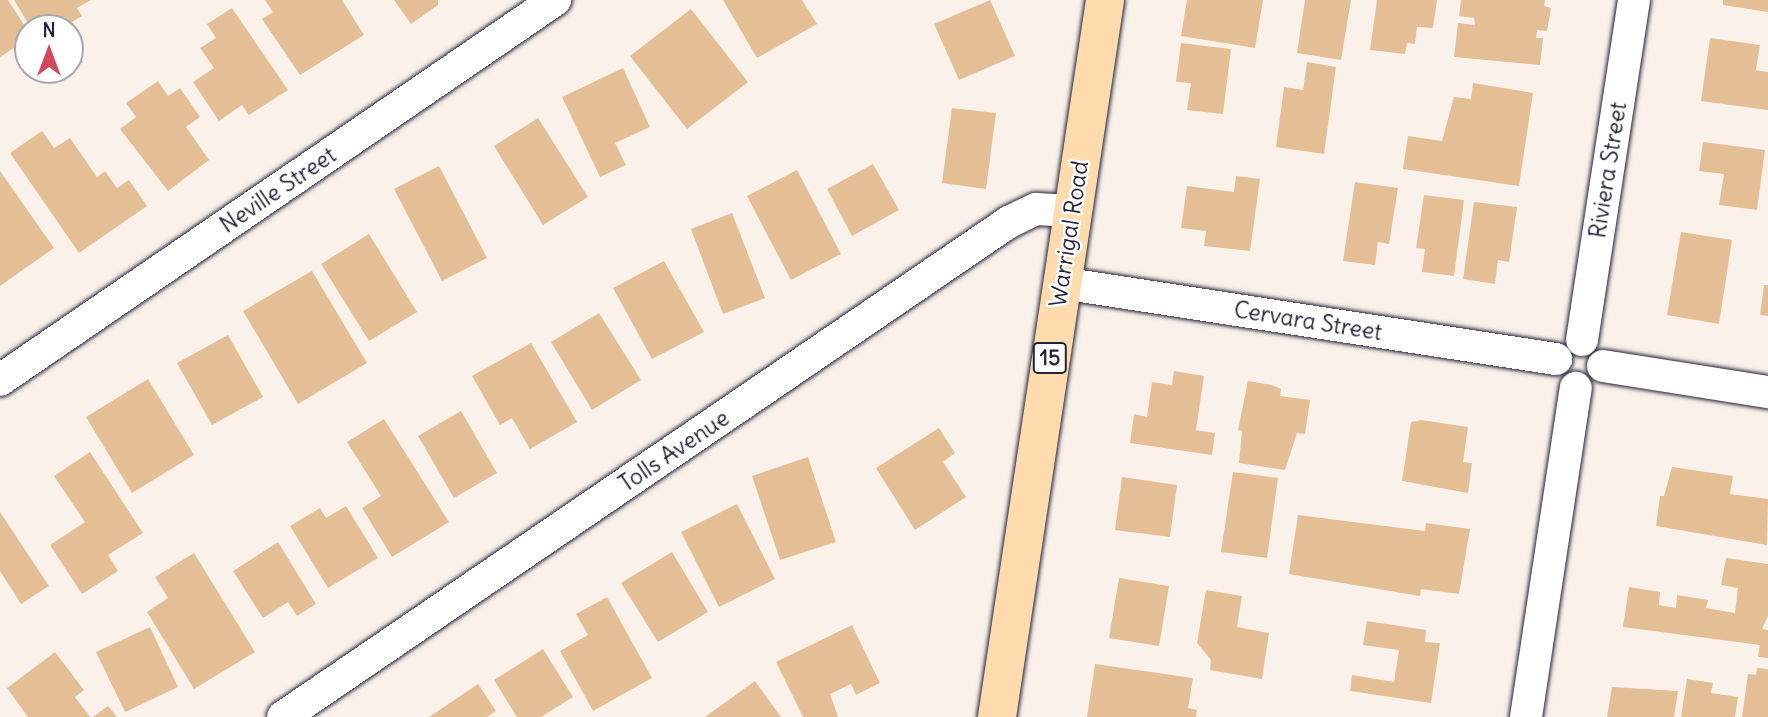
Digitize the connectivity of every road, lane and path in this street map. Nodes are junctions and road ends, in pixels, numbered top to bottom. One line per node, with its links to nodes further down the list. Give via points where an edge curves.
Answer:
1 (555, 0): 9 (street, Neville Street)
2 (1105, 0): 4 (highway, Warrigal Road / 15)
3 (1634, 0): 6 (street, Riviera Street)
4 (1073, 211): 5 (highway, Warrigal Road / 15); 12 (street, Tolls Avenue, via 1035,209 1009,222)
5 (1061, 282): 7 (street, Cervara Street); 13 (highway, Warrigal Road / 15)
6 (1582, 340): 7 (street, via 1565,345); 8 (street, via 1595,346)
7 (1556, 359): 10 (street, via 1560,378)
8 (1603, 366): 10 (street, via 1591,385); 11 (street)
9 (0, 380)
10 (1576, 388): 14 (street)
11 (1768, 392)
12 (283, 717)
13 (997, 717)
14 (1526, 717)

